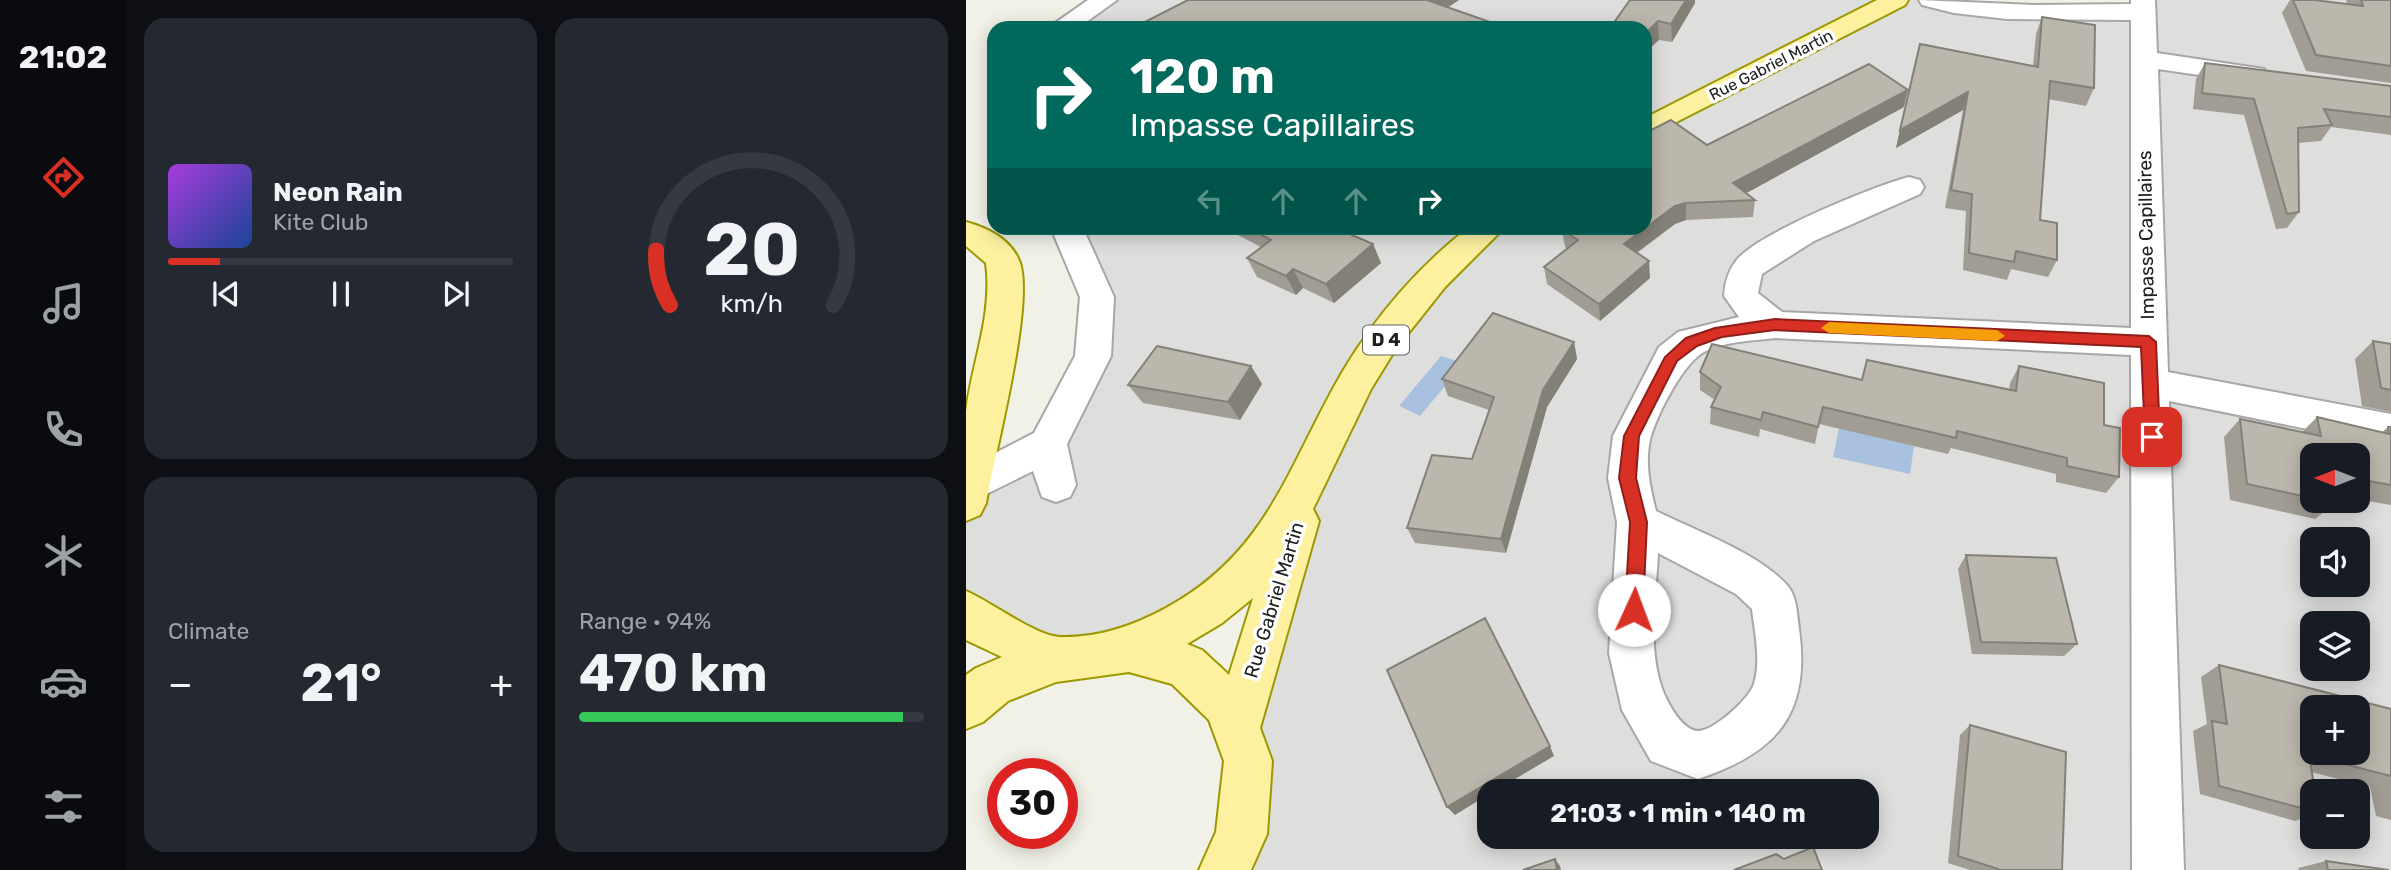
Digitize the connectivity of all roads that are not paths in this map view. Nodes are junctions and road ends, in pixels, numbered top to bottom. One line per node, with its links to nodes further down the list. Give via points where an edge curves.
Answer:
1 (1105, 0): 5 (street)
2 (1896, 0): 8 (main road, Rue Gabriel Martin)
3 (1931, 0): 4 (street, via 1987,10)
4 (2142, 6): 6 (street, Impasse Capillaires)
5 (1073, 21)
6 (2142, 59): 7 (street); 14 (street, Impasse Capillaires)
7 (2280, 79)
8 (1652, 125)
9 (1909, 187): 13 (street, via 1748,267 1741,296)
10 (966, 233): 19 (main road, via 981,239 1003,263 1004,307)
11 (1070, 235): 16 (street, via 1097,297 1093,356)
12 (1481, 235): 17 (main road, Rue Gabriel Martin / D 4, via 1417,296 1364,369)
13 (1775, 325): 14 (street); 20 (street, via 1721,332 1692,342 1672,357 1632,436 1628,478)
14 (2150, 362): 15 (street); 28 (street, Impasse Capillaires)
15 (2391, 430)
16 (1048, 444): 18 (street); 19 (street)
17 (1313, 472): 22 (main road, Rue Gabriel Martin / D 4, via 1245,577 1182,624); 25 (main road, Rue Gabriel Martin / D 4)
18 (1056, 485)
19 (967, 491)
20 (1638, 522): 20 (street, via 1632,653 1646,710 1668,744 1698,755 1722,747 1761,719 1776,690 1780,657 1773,600 1751,580)
21 (966, 612): 23 (main road, via 975,622)
22 (1129, 650): 23 (main road); 25 (main road, via 1186,666 1227,705)
23 (1056, 660): 24 (main road, via 992,684)
24 (966, 705)
25 (1242, 744): 26 (main road, via 1241,834); 27 (main road, D 4)
26 (1225, 870)
27 (1255, 870)
28 (2158, 870)

